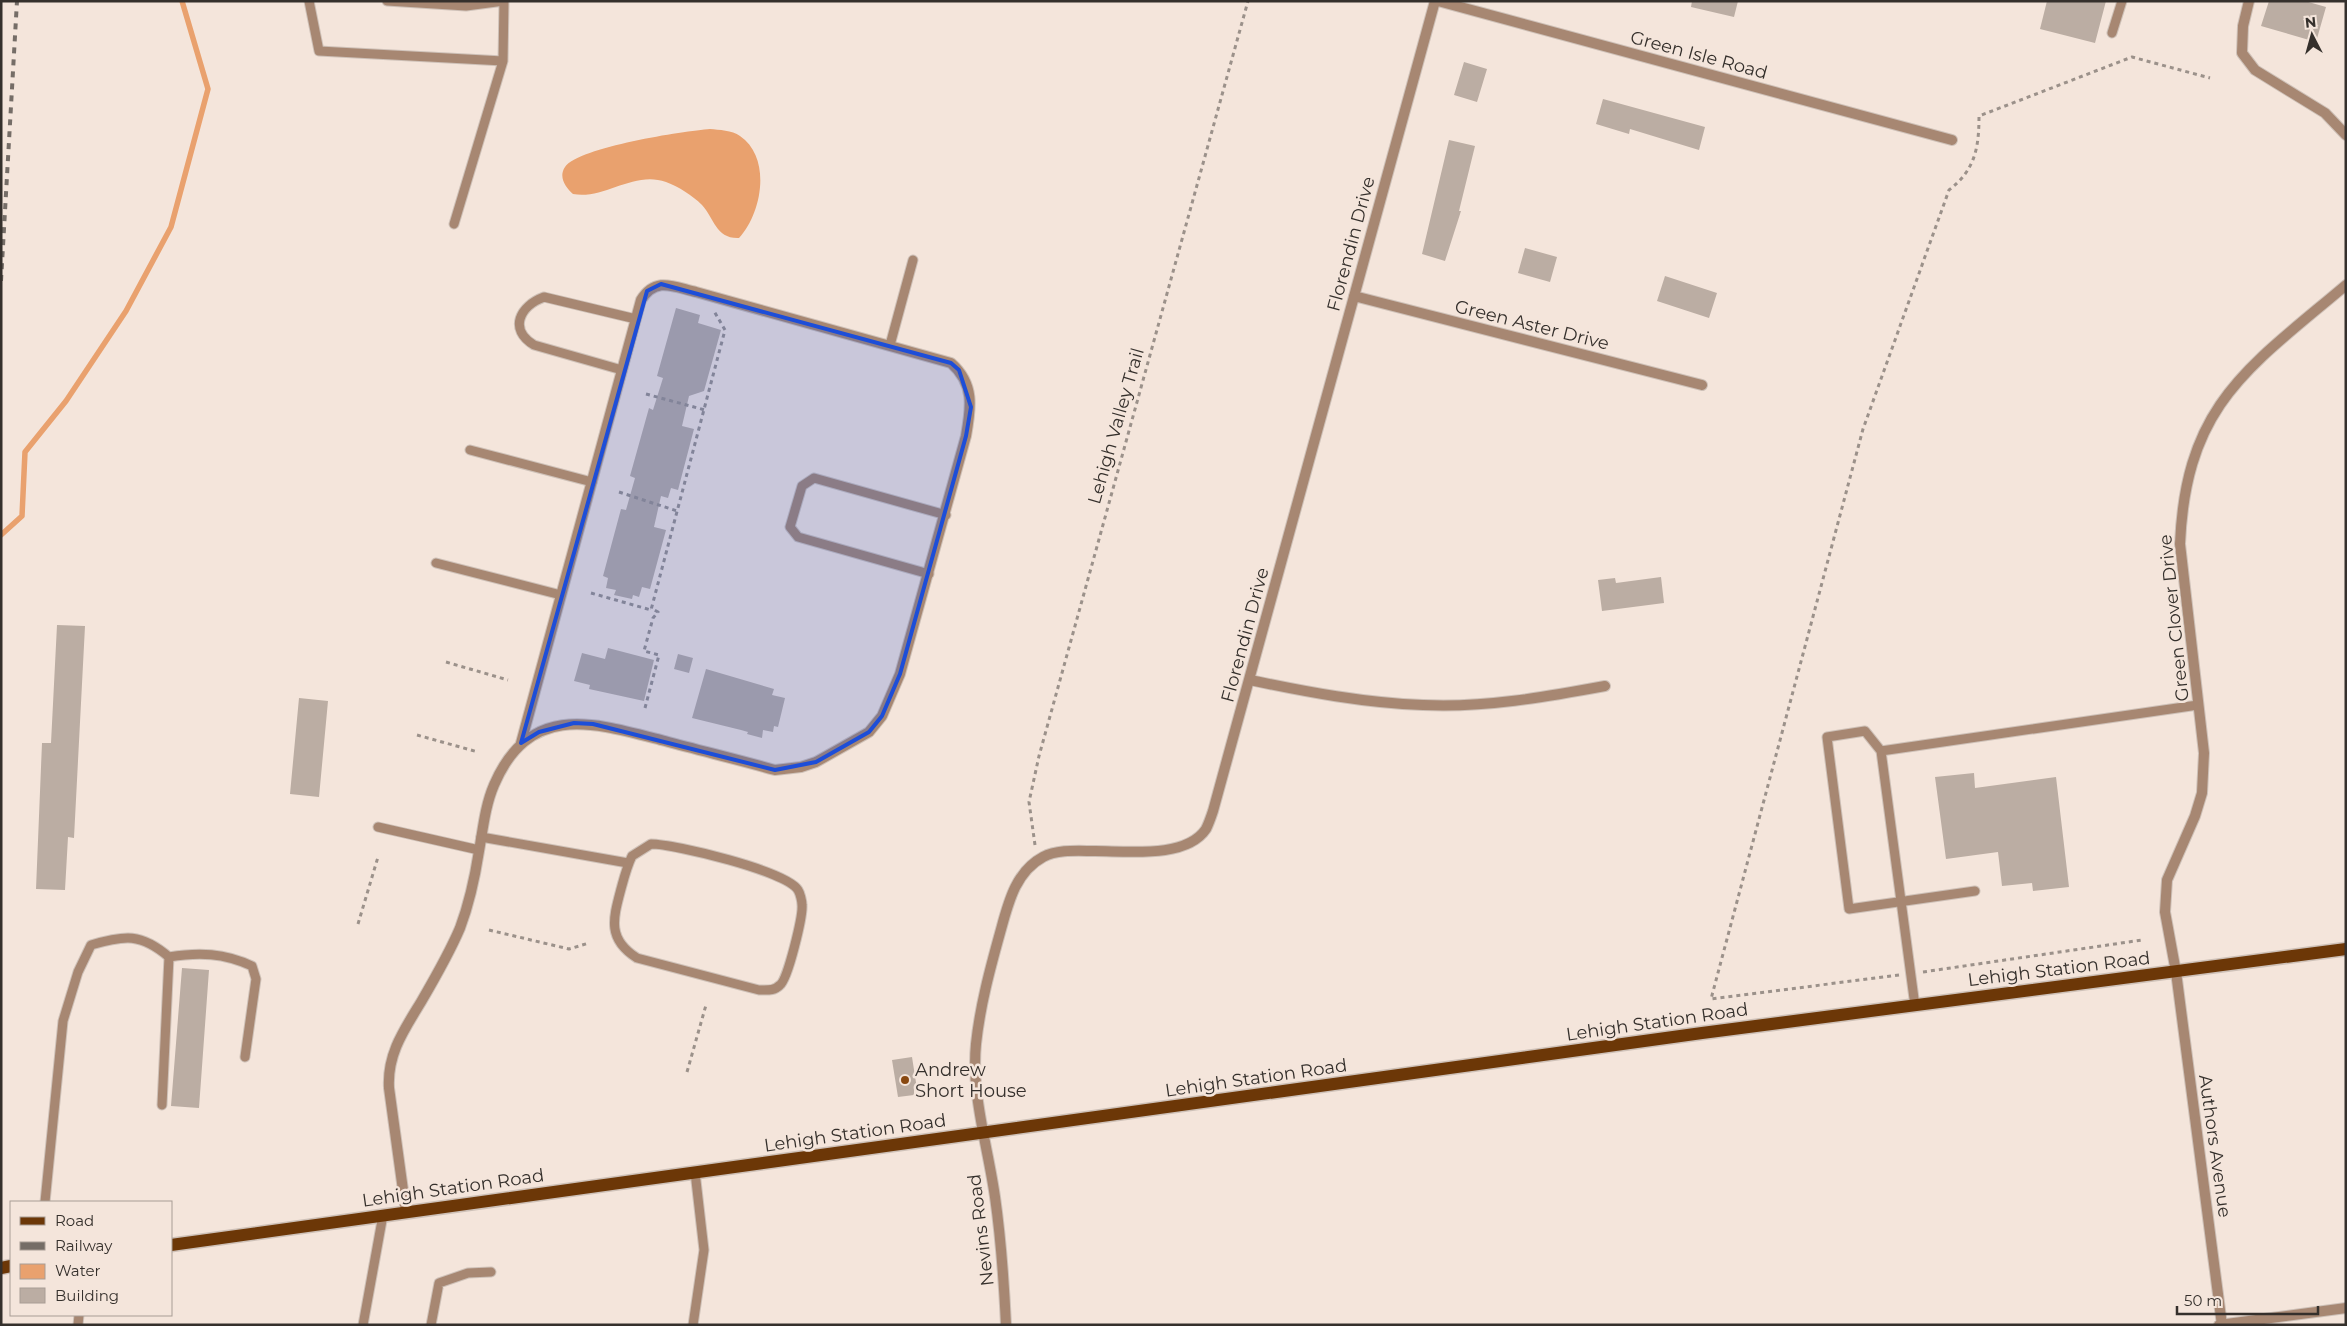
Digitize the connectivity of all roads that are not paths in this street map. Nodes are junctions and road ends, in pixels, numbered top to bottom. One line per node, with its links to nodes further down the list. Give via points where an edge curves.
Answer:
1 (309, 1): 8 (lane, via 320,51)
2 (387, 1): 3 (lane, via 466,6)
3 (504, 1): 8 (lane)
4 (1436, 1): 10 (street, Green Isle Road); 14 (street, Florendin Drive)
5 (2122, 1): 7 (lane)
6 (2249, 1): 9 (street, via 2243,26 2242,53 2255,70 2325,113)
7 (2112, 33)
8 (503, 62): 11 (lane)
9 (2346, 135)
10 (1952, 140)
11 (454, 224)
12 (914, 260): 16 (lane)
13 (2346, 285): 27 (street, Green Clover Drive, via 2254,363 2233,386 2204,430 2193,457 2182,507 2180,544)
14 (1354, 296): 18 (street, Green Aster Drive); 25 (street, Florendin Drive)
15 (636, 319): 16 (street, via 647,291 661,284); 17 (street); 17 (lane, via 544,297 525,308 520,318 524,339 534,345)
16 (890, 345): 21 (street, via 951,363 959,370 969,393 971,407 966,436)
17 (622, 370): 20 (street)
18 (1702, 385)
19 (470, 450): 20 (lane)
20 (592, 482): 24 (street)
21 (946, 515): 23 (street); 23 (lane, via 814,478 802,486 790,527 798,536)
22 (436, 562): 24 (lane)
23 (929, 574): 28 (street, via 900,674 882,716 869,732 816,762 775,770 619,729 574,723 539,732)
24 (561, 595): 28 (street)
25 (1250, 680): 26 (street, via 1360,700 1423,705 1475,705); 42 (street, Florendin Drive, via 1213,811 1206,829 1196,839 1180,847 1159,850 1076,851 1045,855 1020,878 1008,902 986,983 976,1044 978,1104)
26 (1605, 686)
27 (2198, 705): 29 (lane); 38 (street, Green Clover Drive, via 2204,753 2202,793 2189,832 2171,867 2164,895)
28 (521, 743): 31 (street, via 494,785)
29 (1881, 752): 35 (lane); 35 (lane, via 1865,731 1827,736 1848,909)
30 (378, 827): 32 (lane)
31 (481, 837): 32 (street); 33 (lane)
32 (479, 850): 45 (street, via 470,897 454,942 402,1031 388,1073)
33 (628, 863): 33 (lane, via 641,848 663,844 759,869 786,880 798,890 802,905 789,969 782,984 772,991 759,990 637,958 627,952 614,930 614,916)
34 (1975, 891): 35 (lane)
35 (1901, 902): 39 (lane)
36 (2346, 949): 38 (main road, Lehigh Station Road)
37 (169, 957): 40 (lane, via 194,953 239,960 252,966 256,978); 41 (lane); 44 (lane, via 152,943 120,937 91,945 78,972 63,1021)
38 (2176, 972): 39 (main road, Lehigh Station Road); 54 (street, Authors Avenue)
39 (1914, 1006): 42 (main road, Lehigh Station Road)
40 (245, 1057)
41 (162, 1105)
42 (984, 1132): 43 (main road, Lehigh Station Road); 53 (street, Nevins Road, via 1002,1251)
43 (695, 1172): 45 (main road, Lehigh Station Road); 52 (lane, via 704,1250)
44 (45, 1201)
45 (406, 1212): 46 (main road, Lehigh Station Road)
46 (383, 1215): 47 (main road, Lehigh Station Road); 50 (lane)
47 (172, 1245)
48 (491, 1272): 51 (lane, via 468,1273 439,1283)
49 (2346, 1308): 54 (street)
50 (364, 1325)
51 (431, 1325)
52 (693, 1325)
53 (1006, 1325)
54 (2221, 1325)

